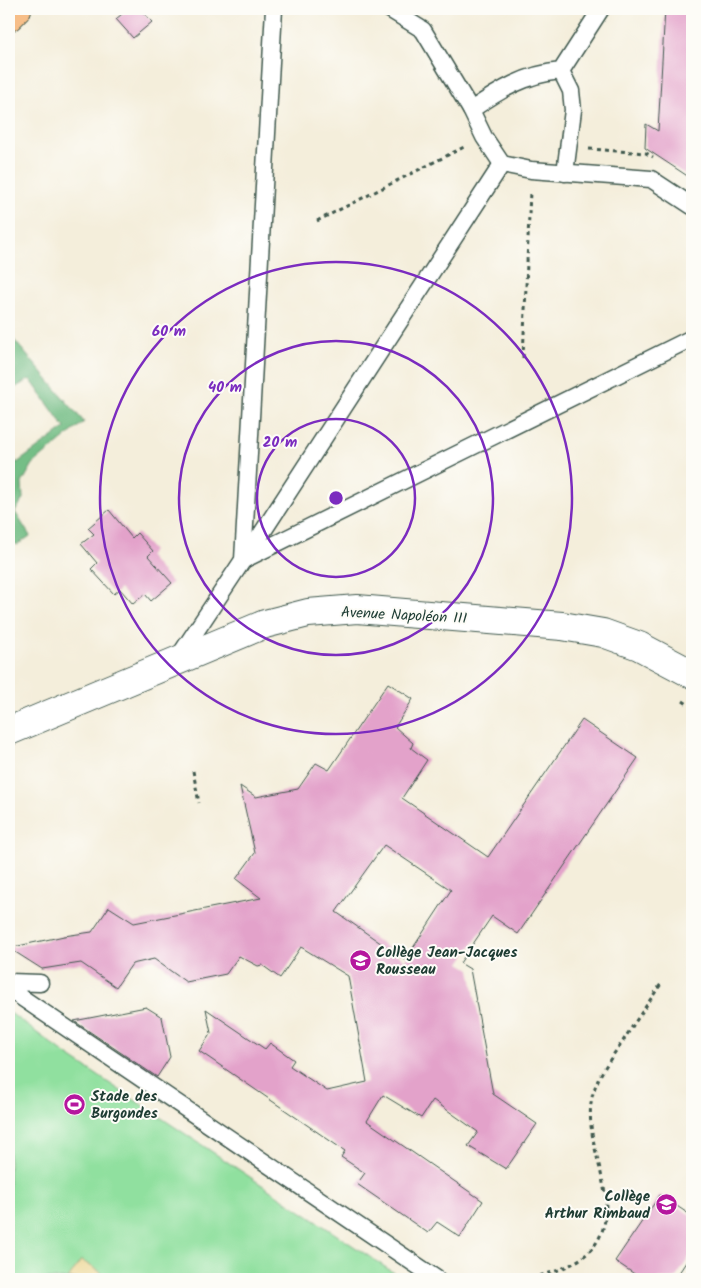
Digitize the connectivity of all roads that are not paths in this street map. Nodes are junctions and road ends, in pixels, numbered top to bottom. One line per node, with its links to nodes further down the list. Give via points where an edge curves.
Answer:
1 (17, 9): 5 (main road)
2 (274, 9): 12 (lane)
3 (389, 9): 7 (lane, via 423,30)
4 (601, 9): 6 (lane)
5 (9, 17)
6 (561, 71): 7 (lane, via 545,72 502,88); 9 (lane, via 571,91 573,110)
7 (471, 110): 8 (lane)
8 (502, 164): 9 (lane); 12 (lane)
9 (565, 173): 10 (lane, via 651,179)
10 (692, 206)
11 (692, 338): 12 (lane)
12 (244, 560): 13 (lane)
13 (176, 662): 14 (street, Avenue Napoléon III, via 266,624 308,613 357,609 562,626 603,633 639,646); 15 (street, Avenue Napoléon III)
14 (692, 674)
15 (9, 730)
16 (9, 982): 17 (lane)
17 (40, 983)
18 (9, 988): 19 (lane)
19 (437, 1279)

